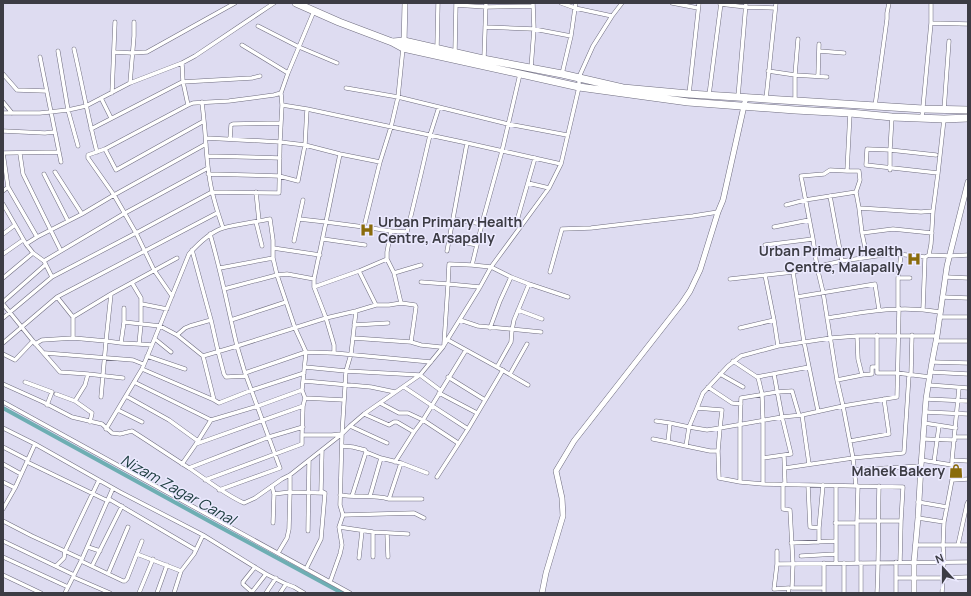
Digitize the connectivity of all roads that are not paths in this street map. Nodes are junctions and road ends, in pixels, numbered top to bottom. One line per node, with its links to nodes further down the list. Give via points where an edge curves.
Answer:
1 (235, 3): 44 (street, via 150,51)
2 (274, 3): 48 (street)
3 (296, 3): 22 (highway)
4 (405, 3): 34 (street)
5 (438, 3): 38 (street)
6 (561, 3): 19 (street)
7 (576, 3): 19 (street)
8 (622, 3): 23 (street)
9 (672, 3): 20 (street)
10 (698, 3): 20 (street)
11 (776, 3): 21 (street)
12 (888, 3): 82 (street)
13 (931, 3): 26 (street)
14 (456, 4): 16 (street); 43 (street)
15 (720, 4): 18 (street); 69 (street)
16 (486, 5): 17 (street); 29 (street)
17 (533, 5): 30 (street)
18 (746, 5): 21 (street); 71 (street)
19 (575, 8): 23 (street); 31 (street)
20 (698, 8): 68 (street)
21 (775, 8): 51 (street)
22 (314, 11): 34 (highway); 37 (street)
23 (612, 16): 60 (street, via 593,46)
24 (115, 22): 42 (street)
25 (134, 22): 44 (street)
26 (931, 23): 27 (street); 86 (street)
27 (968, 24)
28 (258, 26): 37 (street)
29 (485, 27): 30 (street); 47 (street)
30 (534, 29): 31 (street); 50 (street)
31 (571, 36): 55 (street)
32 (798, 39): 56 (street)
33 (949, 41): 87 (street)
34 (403, 44): 38 (highway); 54 (highway); 70 (street)
35 (819, 44): 41 (street)
36 (242, 45): 52 (street)
37 (299, 47): 49 (street); 52 (street)
38 (437, 48): 43 (highway)
39 (74, 49): 80 (street)
40 (58, 51): 85 (street)
41 (819, 51): 45 (street); 58 (street)
42 (114, 52): 44 (street); 67 (street)
43 (455, 52): 47 (highway)
44 (132, 53): 62 (street)
45 (844, 53)
46 (40, 57): 65 (street)
47 (484, 58): 50 (highway)
48 (182, 63): 61 (street); 62 (street)
49 (337, 63)
50 (531, 68): 55 (highway)
51 (768, 71): 56 (street); 74 (street)
52 (288, 73): 66 (street)
53 (3, 74): 65 (street, via 19,91)
54 (520, 74): 63 (highway); 100 (street)
55 (562, 74): 60 (highway)
56 (795, 75): 58 (street); 75 (street)
57 (260, 76): 61 (street)
58 (818, 76): 59 (street)
59 (827, 76)
60 (579, 78): 63 (street); 68 (highway, via 623,88)
61 (183, 82): 78 (street); 95 (street)
62 (130, 83): 67 (street)
63 (579, 87): 81 (highway, via 688,102); 106 (street)
64 (346, 88): 70 (street)
65 (46, 91): 89 (street)
66 (281, 92): 77 (street, via 229,101); 79 (street)
67 (112, 93): 72 (street)
68 (689, 94): 69 (highway)
69 (709, 95): 71 (highway)
70 (398, 97): 83 (street); 101 (street)
71 (738, 97): 73 (highway)
72 (101, 98): 80 (street); 95 (street)
73 (746, 98): 74 (highway); 81 (street)
74 (766, 99): 75 (highway)
75 (795, 101): 82 (highway)
76 (3, 102): 91 (street)
77 (202, 102): 78 (street); 98 (street)
78 (188, 105): 114 (street)
79 (282, 105): 84 (street); 99 (street)
80 (86, 106): 85 (street); 102 (street)
81 (743, 106): 92 (highway); 156 (street, via 723,200)
82 (874, 106): 86 (highway)
83 (439, 107): 100 (street); 105 (street)
84 (307, 109): 101 (street); 112 (street)
85 (68, 110): 89 (street); 113 (street)
86 (923, 110): 87 (highway); 94 (street)
87 (944, 110): 88 (highway)
88 (968, 110)
89 (50, 111): 91 (street); 104 (street)
90 (3, 113): 91 (street)
91 (12, 113)
92 (850, 113): 93 (highway); 131 (street)
93 (892, 117): 94 (highway); 115 (street)
94 (922, 117): 97 (highway)
95 (112, 118): 102 (street)
96 (968, 118): 97 (highway)
97 (944, 119): 133 (street)
98 (204, 121): 107 (street); 114 (street, via 116,170)
99 (281, 123): 108 (street, via 232,124); 109 (street)
100 (508, 124): 106 (street); 116 (street)
101 (391, 127): 105 (street); 127 (street)
102 (91, 129): 118 (street)
103 (3, 131): 104 (street)
104 (54, 132): 117 (street)
105 (430, 135): 110 (street); 173 (street, via 407,232)
106 (567, 135): 128 (street)
107 (206, 138): 108 (street); 111 (street)
108 (230, 139): 109 (street)
109 (280, 142): 112 (street); 124 (street)
110 (467, 143): 116 (street); 161 (street)
111 (206, 144): 123 (street); 145 (street)
112 (305, 145): 121 (street); 136 (street, via 298,181)
113 (78, 146)
114 (105, 149): 118 (street)
115 (890, 150): 122 (street); 130 (street); 130 (street, via 866,149 866,165)
116 (502, 151): 125 (street); 166 (street)
117 (58, 152): 120 (street); 126 (street)
118 (97, 152): 145 (street, via 89,154 88,157)
119 (3, 153): 120 (street); 139 (street)
120 (20, 154): 172 (street, via 22,174)
121 (340, 154): 127 (street); 165 (street)
122 (936, 155)
123 (207, 156): 124 (street); 129 (street)
124 (280, 158): 136 (street)
125 (535, 158): 128 (street); 137 (street)
126 (61, 162)
127 (380, 162): 168 (street)
128 (560, 164): 140 (street)
129 (208, 168): 135 (street); 157 (street)
130 (890, 169): 133 (street)
131 (846, 170): 144 (street, via 859,171 860,180); 148 (street, via 830,170 824,174 801,176)
132 (55, 172): 159 (street)
133 (938, 173): 155 (street)
134 (44, 174): 163 (street)
135 (208, 174): 136 (street); 142 (street)
136 (279, 176): 143 (street, via 279,193)
137 (528, 183): 140 (street); 169 (street, via 518,219)
138 (968, 184): 152 (street)
139 (8, 187): 141 (street); 179 (street)
140 (549, 188): 169 (street)
141 (3, 191)
142 (212, 192): 143 (street); 158 (street); 174 (street)
143 (256, 192): 164 (street)
144 (856, 192): 146 (street); 151 (street)
145 (114, 195): 157 (street); 159 (street)
146 (830, 196): 148 (street); 206 (street)
147 (303, 200): 160 (street)
148 (805, 200): 150 (street); 162 (street)
149 (3, 204): 154 (street)
150 (786, 205)
151 (859, 208): 155 (street); 175 (street)
152 (961, 208): 153 (street); 200 (street)
153 (968, 208)
154 (4, 209): 167 (street)
155 (933, 211): 176 (street)
156 (718, 212): 215 (street, via 591,228 562,229); 576 (street, via 700,270 690,291 574,441 556,471 563,516)
157 (125, 213): 174 (street); 193 (street)
158 (217, 213): 171 (street); 194 (street)
159 (82, 214): 163 (street)
160 (299, 219): 165 (street); 184 (street)
161 (454, 219): 166 (street); 181 (street)
162 (809, 220): 170 (street); 182 (street)
163 (68, 221): 172 (street)
164 (258, 222): 171 (street); 188 (street); 190 (street, via 270,218)
165 (326, 222): 168 (street); 180 (street)
166 (482, 224): 186 (street)
167 (15, 225): 177 (street); 183 (street)
168 (364, 227): 173 (street)
169 (520, 227): 210 (street)
170 (774, 227)
171 (223, 228): 178 (street)
172 (51, 230): 179 (street); 193 (street)
173 (390, 231): 205 (street)
174 (136, 233): 194 (street); 220 (street)
175 (862, 233): 176 (street, via 893,229); 204 (street)
176 (932, 233): 199 (street)
177 (3, 234)
178 (210, 234): 191 (street); 212 (street)
179 (37, 237): 185 (street)
180 (323, 239): 189 (street); 197 (street)
181 (450, 239): 186 (street); 192 (street)
182 (813, 239): 187 (street); 211 (street)
183 (23, 240): 185 (street); 196 (street)
184 (294, 241)
185 (26, 244): 195 (street)
186 (477, 245): 209 (street)
187 (765, 245)
188 (262, 246)
189 (365, 246)
190 (273, 248): 197 (street); 203 (street)
191 (192, 250): 238 (street); 264 (street)
192 (447, 250)
193 (61, 251): 207 (street)
194 (146, 251): 213 (street); 239 (street)
195 (33, 253): 207 (street); 223 (street)
196 (3, 254)
197 (320, 255): 227 (street)
198 (901, 255): 199 (street); 204 (street); 224 (street)
199 (927, 256): 200 (street); 252 (street)
200 (950, 256): 201 (street); 222 (street)
201 (968, 256)
202 (177, 258): 213 (street)
203 (273, 258): 212 (street); 219 (street)
204 (867, 258): 206 (street)
205 (387, 259): 214 (street); 217 (street)
206 (842, 261): 211 (street)
207 (45, 263): 220 (street); 245 (street)
208 (421, 265): 217 (street)
209 (472, 265): 210 (street); 231 (street, via 449,264)
210 (491, 267): 221 (street); 233 (street)
211 (817, 267): 216 (street); 236 (street)
212 (220, 268): 235 (street)
213 (154, 270): 229 (street); 238 (street)
214 (359, 271): 234 (street); 248 (street)
215 (550, 272)
216 (793, 272): 218 (street); 241 (street)
217 (394, 273): 246 (street)
218 (765, 275): 228 (street); 267 (street)
219 (277, 276): 227 (street, via 287,274); 235 (street); 244 (street)
220 (52, 277): 256 (street)
221 (511, 277): 232 (street); 275 (street)
222 (946, 277): 226 (street); 242 (street)
223 (3, 278)
224 (898, 278): 225 (street); 251 (street)
225 (910, 278)
226 (968, 278)
227 (314, 279): 234 (street)
228 (730, 279)
229 (132, 282): 237 (street); 247 (street)
230 (421, 282): 231 (street)
231 (448, 284): 233 (street); 301 (street)
232 (529, 284): 240 (street); 253 (street)
233 (480, 287): 266 (street)
234 (314, 288): 261 (street)
235 (224, 289): 265 (street)
236 (823, 292): 241 (street); 254 (street, via 875,284); 262 (street)
237 (111, 294): 258 (street); 290 (street)
238 (172, 296): 250 (street)
239 (57, 297): 258 (street); 273 (street)
240 (568, 297)
241 (797, 297): 294 (street)
242 (942, 297): 243 (street); 257 (street)
243 (968, 298)
244 (286, 302): 265 (street); 274 (street)
245 (3, 303): 256 (street)
246 (401, 303): 248 (street); 293 (street, via 414,304 416,307)
247 (142, 304): 250 (street); 270 (street)
248 (376, 305): 255 (street)
249 (124, 308): 268 (street)
250 (167, 308): 272 (street)
251 (899, 308): 252 (street); 254 (street); 281 (street)
252 (923, 309): 257 (street)
253 (518, 310): 263 (street); 277 (street)
254 (879, 310): 262 (street)
255 (356, 311): 261 (street); 271 (street)
256 (10, 312): 260 (street); 273 (street)
257 (940, 314): 259 (street); 288 (street)
258 (73, 317): 284 (street)
259 (968, 317)
260 (3, 318)
261 (326, 318): 274 (street); 308 (street)
262 (827, 318): 286 (street)
263 (542, 319)
264 (211, 320): 279 (street, via 185,328); 305 (street)
265 (231, 320): 300 (street)
266 (460, 320): 275 (street); 289 (street)
267 (774, 320): 276 (street); 302 (street)
268 (124, 322): 270 (street); 296 (street)
269 (388, 323): 271 (street)
270 (142, 324): 272 (street); 297 (street)
271 (354, 325): 285 (street)
272 (160, 326): 279 (street); 287 (street)
273 (22, 327): 292 (street); 295 (street)
274 (295, 328): 300 (street); 306 (street)
275 (490, 328): 277 (street)
276 (740, 328)
277 (512, 330): 278 (street); 320 (street, via 511,342)
278 (541, 332)
279 (177, 335): 312 (street)
280 (877, 335): 281 (street); 282 (street); 322 (street)
281 (899, 335): 283 (street); 332 (street)
282 (857, 336): 286 (street); 337 (street)
283 (912, 336): 288 (street); 338 (street)
284 (73, 338): 290 (street); 292 (street)
285 (353, 338): 293 (street); 310 (street)
286 (831, 338): 294 (street); 343 (street)
287 (155, 339): 299 (street); 304 (street)
288 (937, 339): 291 (street); 316 (street)
289 (448, 340): 301 (street); 303 (street)
290 (106, 341): 296 (street); 313 (street)
291 (968, 341)
292 (34, 342): 307 (street); 309 (street, via 15,360)
293 (411, 342): 301 (street)
294 (804, 342): 302 (street); 321 (street)
295 (3, 343)
296 (121, 343): 297 (street)
297 (139, 344): 299 (street)
298 (527, 344): 329 (street)
299 (152, 345): 311 (street)
300 (237, 346): 305 (street); 335 (street)
301 (444, 346): 315 (street)
302 (778, 346): 314 (street, via 741,356)
303 (466, 350): 320 (street); 341 (street)
304 (171, 352)
305 (218, 352): 312 (street); 335 (street, via 226,377)
306 (306, 352): 308 (street); 319 (street); 335 (street)
307 (45, 353): 313 (street); 328 (street, via 60,372)
308 (334, 353): 310 (street)
309 (3, 354)
310 (351, 354): 315 (street); 326 (street)
311 (147, 356): 318 (street); 324 (street)
312 (203, 356): 368 (street)
313 (105, 358): 318 (street, via 133,360); 339 (street)
314 (734, 361): 330 (street); 340 (street)
315 (431, 362): 336 (street)
316 (932, 362): 317 (street); 333 (street)
317 (968, 363)
318 (143, 364): 323 (street)
319 (305, 367): 326 (street); 327 (street)
320 (497, 367): 325 (street)
321 (809, 367): 331 (street); 384 (street)
322 (877, 367): 332 (street, via 877,373); 337 (street, via 872,368 872,374)
323 (142, 369): 345 (street); 368 (street)
324 (185, 369)
325 (503, 370): 329 (street); 370 (street)
326 (346, 371): 336 (street); 350 (street)
327 (304, 373): 346 (street); 356 (street)
328 (88, 374): 339 (street); 372 (street, via 86,385)
329 (510, 374): 348 (street)
330 (720, 374): 352 (street); 353 (street)
331 (774, 374): 340 (street); 360 (street)
332 (897, 374): 338 (street); 366 (street, via 897,397)
333 (930, 374): 334 (street); 338 (street); 349 (street)
334 (968, 374)
335 (246, 375): 356 (street)
336 (420, 375): 351 (street); 358 (street)
337 (862, 375): 343 (street)
338 (910, 375): 436 (street, via 904,452)
339 (103, 376): 342 (street); 364 (street)
340 (758, 376): 362 (street)
341 (448, 377): 358 (street); 370 (street)
342 (123, 378)
343 (837, 380): 381 (street)
344 (24, 382): 377 (street, via 52,392)
345 (134, 382): 363 (street); 392 (street)
346 (304, 382): 350 (street); 357 (street)
347 (3, 384): 377 (street)
348 (528, 385)
349 (929, 385): 354 (street); 367 (street)
350 (345, 386): 359 (street, via 371,387); 369 (street)
351 (404, 386): 359 (street); 380 (street)
352 (708, 387): 376 (street, via 732,403); 382 (street)
353 (743, 387)
354 (959, 388): 355 (street); 371 (street)
355 (968, 388)
356 (252, 390): 368 (street, via 219,403); 378 (street)
357 (302, 390): 365 (street); 378 (street)
358 (440, 391): 380 (street); 388 (street)
359 (395, 392): 375 (street)
360 (777, 392): 362 (street); 390 (street, via 794,390); 391 (street)
361 (56, 394): 372 (street)
362 (762, 394): 376 (street, via 741,398); 396 (street)
363 (126, 396): 383 (street); 422 (street, via 169,420)
364 (101, 397)
365 (305, 398): 369 (street); 379 (street)
366 (884, 398): 381 (street); 420 (street, via 889,434)
367 (926, 399): 371 (street); 385 (street)
368 (214, 400)
369 (344, 400): 412 (street)
370 (485, 400): 388 (street)
371 (958, 400): 373 (street); 386 (street)
372 (76, 401): 397 (street, via 92,412)
373 (968, 401)
374 (3, 402): 523 (street)
375 (380, 402): 387 (street); 393 (street, via 399,413 408,413)
376 (741, 404): 401 (street)
377 (46, 405): 397 (street)
378 (258, 406): 392 (street); 394 (street)
379 (303, 406): 394 (street); 404 (street)
380 (431, 406): 393 (street); 410 (street)
381 (843, 406): 384 (street); 420 (street)
382 (696, 408): 405 (street); 408 (street, via 722,410)
383 (118, 410): 398 (street); 407 (street)
384 (818, 411): 390 (street)
385 (925, 412): 386 (street); 400 (street)
386 (957, 413): 389 (street); 409 (street)
387 (364, 414): 402 (street); 411 (street, via 389,425 397,422)
388 (477, 414): 410 (street)
389 (968, 414)
390 (801, 415): 391 (street); 447 (street)
391 (782, 417): 396 (street); 433 (street, via 790,454)
392 (211, 420): 422 (street)
393 (423, 420): 411 (street); 424 (street)
394 (263, 421): 414 (street); 422 (street)
395 (656, 421): 399 (street)
396 (763, 421): 401 (street); 435 (street)
397 (90, 422): 407 (street, via 102,424)
398 (142, 422)
399 (670, 424): 405 (street); 421 (street)
400 (924, 424): 403 (street); 417 (street)
401 (740, 425): 408 (street); 462 (street)
402 (350, 426): 412 (street); 423 (street)
403 (939, 426): 409 (street); 419 (street)
404 (303, 427): 413 (street); 414 (street)
405 (689, 427): 408 (street, via 707,430); 427 (street)
406 (3, 428): 425 (street)
407 (106, 428): 446 (street, via 112,433 120,434 132,431)
408 (720, 428): 430 (street)
409 (956, 428): 418 (street)
410 (468, 429): 424 (street)
411 (414, 432): 442 (street)
412 (342, 434): 413 (street); 426 (street); 429 (street)
413 (302, 435): 432 (street, via 302,444)
414 (269, 437): 432 (street); 450 (street)
415 (968, 437): 418 (street)
416 (653, 439): 421 (street)
417 (923, 439): 419 (street); 437 (street)
418 (955, 439): 419 (street); 438 (street)
419 (938, 440): 443 (street)
420 (850, 441): 436 (street)
421 (668, 442): 427 (street)
422 (197, 443): 446 (street)
423 (387, 443)
424 (458, 443): 456 (street)
425 (35, 444): 439 (street); 458 (street)
426 (342, 446): 431 (street); 479 (street)
427 (686, 446): 430 (street)
428 (3, 447): 439 (street)
429 (322, 451): 440 (street); 477 (street, via 321,491)
430 (718, 451): 462 (street, via 719,478)
431 (366, 452): 434 (street); 480 (street)
432 (275, 454): 459 (street); 473 (street, via 280,468)
433 (784, 455): 435 (street); 451 (street)
434 (381, 458): 442 (street); 481 (street)
435 (763, 458): 463 (street)
436 (853, 458): 447 (street); 452 (street)
437 (921, 460): 443 (street); 449 (street)
438 (952, 460): 441 (street); 448 (street)
439 (28, 461): 454 (street); 476 (street)
440 (309, 461): 455 (street); 475 (street)
441 (968, 461)
442 (395, 462): 444 (street)
443 (934, 462): 448 (street)
444 (400, 463): 453 (street); 482 (street)
445 (3, 464): 454 (street)
446 (182, 464): 450 (street)
447 (809, 464): 451 (street)
448 (952, 465): 460 (street)
449 (921, 466): 452 (street); 485 (street)
450 (189, 468): 459 (street)
451 (785, 468): 464 (street)
452 (854, 470): 469 (street)
453 (427, 473)
454 (21, 474): 471 (street)
455 (290, 475): 467 (street); 474 (street)
456 (437, 477)
457 (968, 479): 460 (street)
458 (99, 480): 472 (street); 476 (street)
459 (205, 480): 473 (street)
460 (952, 480): 488 (street)
461 (3, 482): 471 (street)
462 (740, 482): 463 (street)
463 (763, 484): 464 (street)
464 (784, 484): 465 (street); 513 (street, via 783,509 790,510)
465 (808, 485): 466 (street); 502 (street, via 810,528)
466 (823, 485): 468 (street); 502 (street)
467 (272, 486): 473 (street, via 244,503); 478 (street)
468 (836, 486): 469 (street); 499 (street)
469 (857, 486): 470 (street); 496 (street)
470 (879, 486): 494 (street); 495 (street, via 903,487)
471 (15, 488): 489 (street)
472 (113, 488): 484 (street); 508 (street)
473 (219, 490)
474 (290, 492): 475 (street); 478 (street); 523 (street, via 289,529)
475 (309, 492): 477 (street); 503 (street)
476 (92, 493): 484 (street); 520 (street)
477 (325, 493): 548 (street, via 321,539)
478 (274, 494): 498 (street)
479 (340, 495): 480 (street); 490 (street)
480 (352, 496): 481 (street)
481 (370, 496): 482 (street)
482 (389, 499): 483 (street)
483 (422, 499)
484 (108, 500): 487 (street); 518 (street)
485 (918, 502): 488 (street); 492 (street)
486 (968, 502): 515 (street)
487 (122, 506): 519 (street); 521 (street)
488 (947, 507): 497 (street)
489 (3, 509)
490 (343, 515): 491 (street, via 414,513); 501 (street)
491 (424, 518)
492 (918, 518): 497 (street); 514 (street)
493 (3, 521): 520 (street)
494 (878, 521): 495 (street); 496 (street); 541 (street)
495 (901, 521): 533 (street)
496 (857, 522): 499 (street); 540 (street)
497 (944, 522): 517 (street)
498 (273, 523)
499 (835, 523): 511 (street)
500 (128, 527): 550 (street)
501 (339, 527): 504 (street); 559 (street, via 342,545)
502 (819, 528): 512 (street)
503 (308, 531)
504 (362, 531): 505 (street); 530 (street)
505 (373, 532): 506 (street); 528 (street)
506 (387, 533): 507 (street); 529 (street)
507 (408, 534)
508 (203, 535): 519 (street); 547 (street)
509 (3, 541): 545 (street)
510 (142, 541): 524 (street)
511 (836, 541): 512 (street); 525 (street)
512 (819, 542): 513 (street)
513 (791, 543): 543 (street)
514 (915, 545): 517 (street); 534 (street)
515 (958, 545): 516 (street); 517 (street)
516 (968, 545)
517 (943, 546): 535 (street)
518 (88, 547): 521 (street); 532 (street)
519 (196, 550): 549 (street)
520 (65, 551): 532 (street); 545 (street, via 64,558)
521 (100, 551): 546 (street)
522 (777, 551): 542 (street)
523 (278, 553): 548 (street)
524 (137, 554): 531 (street); 550 (street, via 126,580 122,581)
525 (836, 554): 526 (street); 538 (street)
526 (801, 556)
527 (3, 557): 561 (street)
528 (373, 557)
529 (388, 557)
530 (359, 558)
531 (152, 559): 544 (street); 569 (street)
532 (82, 560): 546 (street); 553 (street)
533 (898, 562): 534 (street); 541 (street); 556 (street)
534 (914, 562): 535 (street); 557 (street)
535 (944, 562): 536 (street); 558 (street)
536 (968, 562)
537 (824, 563): 538 (street); 543 (street); 562 (street)
538 (836, 563): 539 (street)
539 (844, 563): 540 (street); 578 (street)
540 (859, 563): 541 (street); 579 (street)
541 (879, 563): 580 (street)
542 (777, 564): 543 (street); 563 (street, via 774,589)
543 (793, 564): 563 (street)
544 (167, 565): 549 (street); 570 (street)
545 (56, 566): 553 (street)
546 (92, 566): 550 (street)
547 (255, 567): 551 (street); 565 (street, via 243,582)
548 (306, 569): 559 (street)
549 (181, 571): 571 (street)
550 (108, 574)
551 (266, 574): 555 (street); 565 (street)
552 (3, 575): 566 (street)
553 (74, 576): 561 (street); 568 (street)
554 (968, 577): 558 (street)
555 (276, 578): 560 (street); 572 (street)
556 (896, 578): 557 (street); 581 (street)
557 (914, 578): 558 (street); 582 (street)
558 (943, 578): 583 (street)
559 (330, 582): 575 (street)
560 (286, 584): 564 (street); 573 (street)
561 (68, 586): 567 (street)
562 (824, 588): 563 (street); 577 (street)
563 (790, 590)
564 (297, 591): 574 (street)
565 (252, 592)
566 (41, 593)
567 (66, 593)
568 (110, 593)
569 (139, 593)
570 (157, 593)
571 (174, 593)
572 (266, 593)
573 (280, 593)
574 (304, 593)
575 (350, 593)
576 (542, 593)
577 (824, 593)
578 (844, 593)
579 (861, 593)
580 (877, 593)
581 (896, 593)
582 (914, 593)
583 (942, 593)

